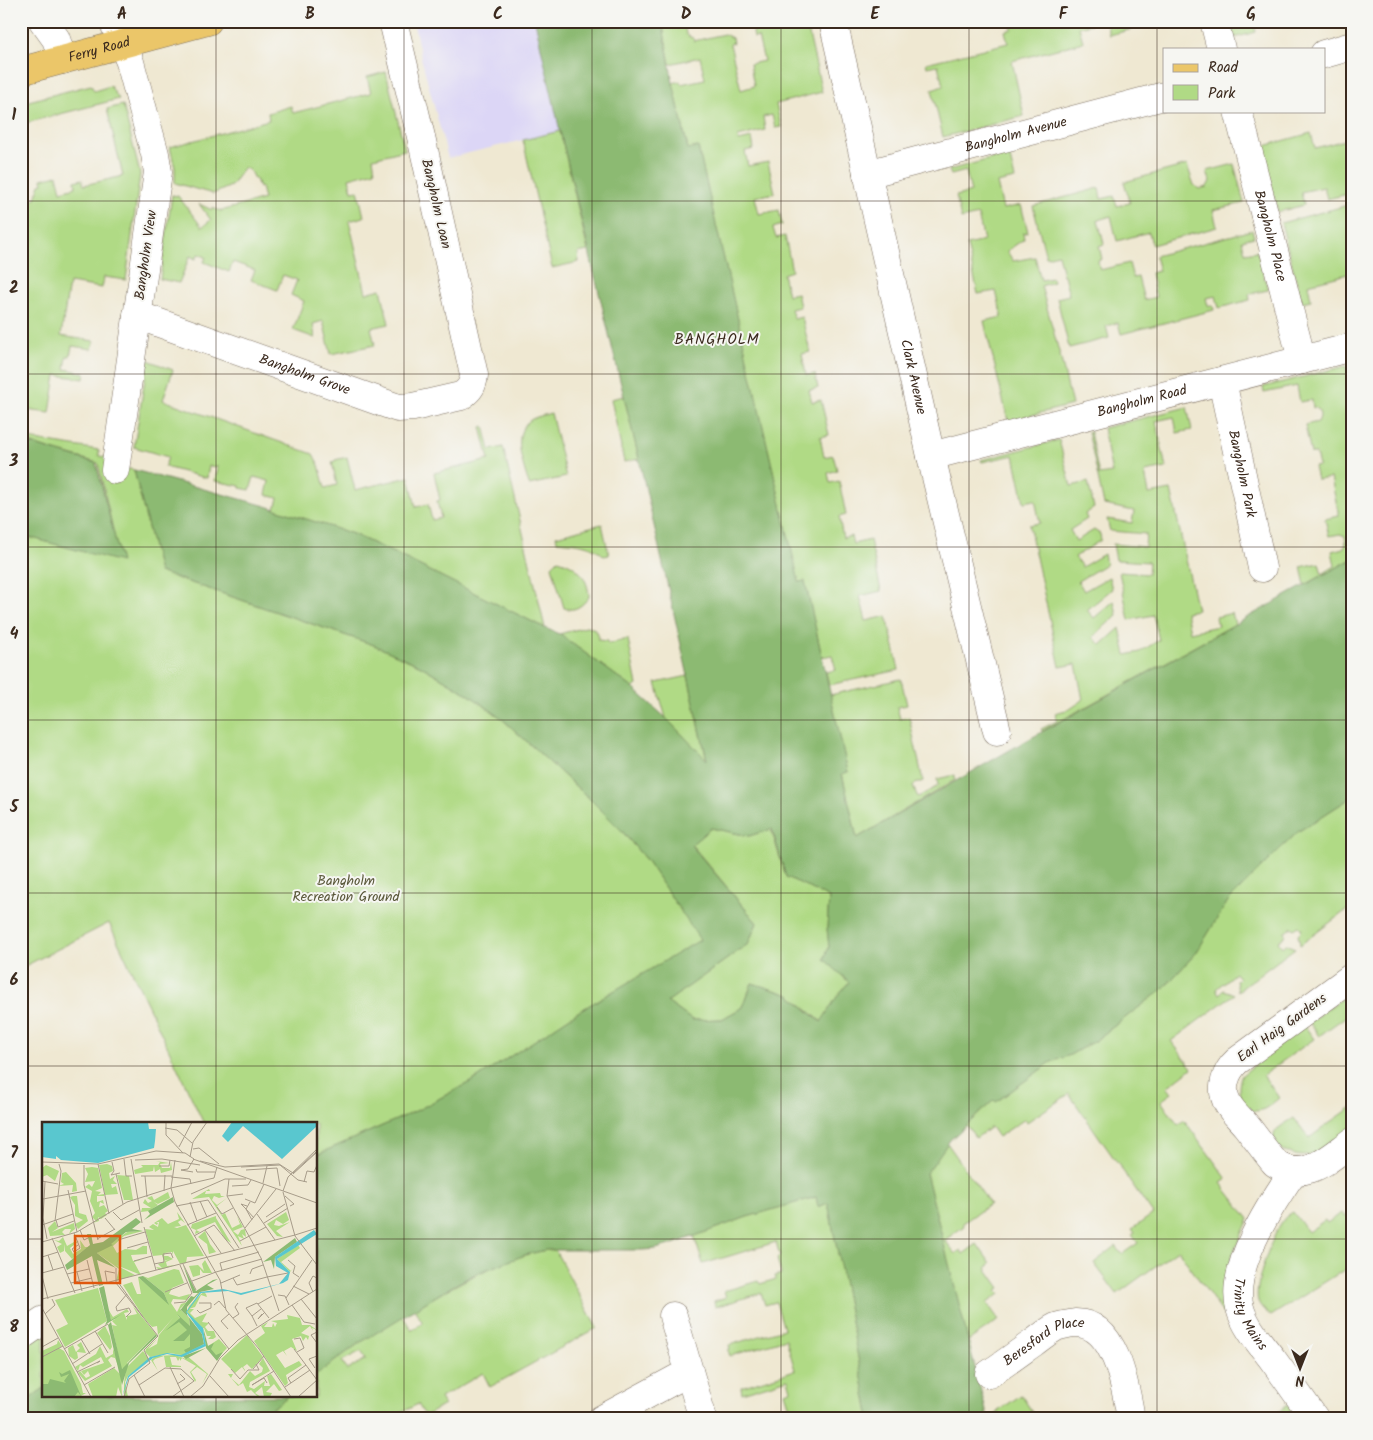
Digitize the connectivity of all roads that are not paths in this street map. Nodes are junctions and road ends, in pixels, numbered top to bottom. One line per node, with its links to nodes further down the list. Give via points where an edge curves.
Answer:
1 (43, 21): 10 (street, via 56,39)
2 (208, 21): 6 (main road, Ferry Road)
3 (393, 21): 19 (street, Bangholm Loan, via 474,375)
4 (833, 21): 14 (street, Clark Avenue)
5 (1214, 21): 8 (street)
6 (118, 32): 10 (main road, Ferry Road); 15 (street, Bangholm View, via 130,62 158,172)
7 (1352, 46): 9 (street)
8 (1222, 48)
9 (1326, 53)
10 (63, 60): 11 (main road, Ferry Road)
11 (21, 71)
12 (1163, 96): 14 (street, Bangholm Avenue)
13 (1238, 112): 17 (street, Bangholm Place)
14 (867, 174): 20 (street, Clark Avenue)
15 (137, 315): 19 (street, Bangholm Grove, via 398,408 461,396); 21 (street, Bangholm View)
16 (1352, 347): 17 (street, Bangholm Road)
17 (1302, 360): 18 (street, Bangholm Road)
18 (1222, 381): 20 (street, Bangholm Road); 22 (street, Bangholm Park)
19 (472, 387)
20 (931, 456): 23 (street, Clark Avenue)
21 (114, 470)
22 (1262, 568)
23 (997, 731)
24 (1352, 977): 26 (street, Earl Haig Gardens, via 1237,1060 1226,1074 1224,1090 1228,1104 1275,1164)
25 (1352, 1142): 26 (street, via 1318,1166)
26 (1293, 1172): 35 (street, Trinity Mains, via 1270,1206 1249,1250 1238,1295 1240,1308 1251,1330)
27 (673, 1316): 30 (street)
28 (42, 1321): 29 (street)
29 (21, 1336)
30 (689, 1372): 32 (street); 33 (street)
31 (989, 1374): 34 (street, Beresford Place, via 1055,1328 1074,1323 1086,1325 1102,1336 1110,1347 1123,1380)
32 (602, 1419)
33 (703, 1419)
34 (1131, 1419)
35 (1315, 1419)

